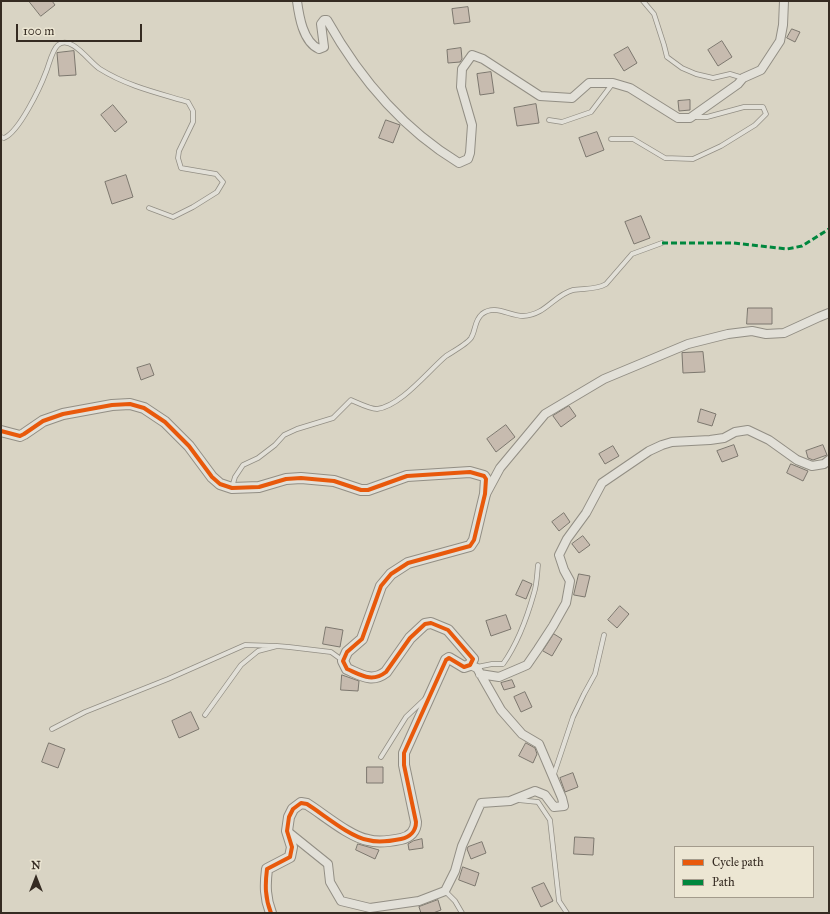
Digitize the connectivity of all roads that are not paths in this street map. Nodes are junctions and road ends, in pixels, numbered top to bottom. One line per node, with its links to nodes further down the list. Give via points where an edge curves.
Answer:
1 (297, 1): 5 (street, via 305,33 314,47 324,47 321,24 328,20 358,69 397,115 438,150 459,163 468,159 470,153 472,125 460,87 462,69 472,54 540,96 572,98 589,83)
2 (643, 1): 4 (lane, via 654,14 667,57 696,74 713,78 730,74)
3 (784, 1): 4 (street, via 780,41 762,70)
4 (743, 78): 6 (street)
5 (613, 83): 6 (street, via 630,88 678,118); 7 (lane, via 590,112 562,122)
6 (690, 118): 9 (lane, via 744,107 763,107 766,114 755,125 721,146 693,159 665,158 633,140)
7 (550, 120)
8 (1, 137): 10 (lane, via 9,136 17,127 42,83 58,45 64,42 72,44 99,68 131,85 188,102 193,111 193,122 179,151 181,168 216,174 224,182 218,192 173,217)
9 (611, 139)
10 (149, 208)
11 (662, 243): 15 (lane, via 632,254 601,287 573,290 542,312 522,316 493,310 484,313 477,318 471,338 445,357 400,398 387,406 375,409 351,400 333,418 284,435 258,458 243,466 235,477)
12 (829, 313): 16 (street, via 784,333 766,334 752,331 688,344 604,379 545,414 500,468)
13 (1, 431): 15 (street, via 20,436 43,421 63,414 130,404 144,408 165,422 190,446 212,477 220,484)
14 (829, 460): 21 (street, via 824,464 812,466 797,460 769,440 748,430 735,432 724,438 672,442 649,451 602,483 586,513 567,539 559,555 570,582 566,603 527,666 499,677)
15 (232, 488): 16 (street, via 259,487 286,479 301,478 368,490 407,476 470,472 486,478)
16 (485, 494): 20 (street, via 474,540 470,546 408,563 391,574 381,586 362,639 347,652)
17 (538, 565): 21 (lane, via 535,592 511,653 503,664 492,664)
18 (604, 635): 26 (lane, via 595,674 573,717)
19 (277, 646): 20 (lane, via 331,652); 23 (lane, via 258,651 241,665); 24 (lane, via 245,645 85,712)
20 (343, 661): 21 (street, via 347,669 364,676 374,679 382,676 410,638 425,624 431,623 448,630 473,659)
21 (476, 669): 22 (street, via 464,667 449,658); 26 (street, via 501,710 522,734 539,744)
22 (430, 694): 25 (lane, via 406,717); 28 (street, via 404,753 404,765 416,822 413,832 405,838 392,841 368,840 353,835 307,804 301,803 293,809)
23 (205, 715)
24 (52, 729)
25 (381, 757)
26 (553, 777): 27 (street, via 564,806 554,807 545,795 535,791)
27 (515, 800): 29 (street, via 481,803); 32 (lane, via 538,802 550,820 559,901)
28 (287, 831): 29 (street, via 328,864 330,882 341,901 370,908 419,901); 30 (street, via 292,848 290,857 267,869 266,902)
29 (445, 891): 31 (lane)
30 (271, 913)
31 (462, 913)
32 (567, 913)

